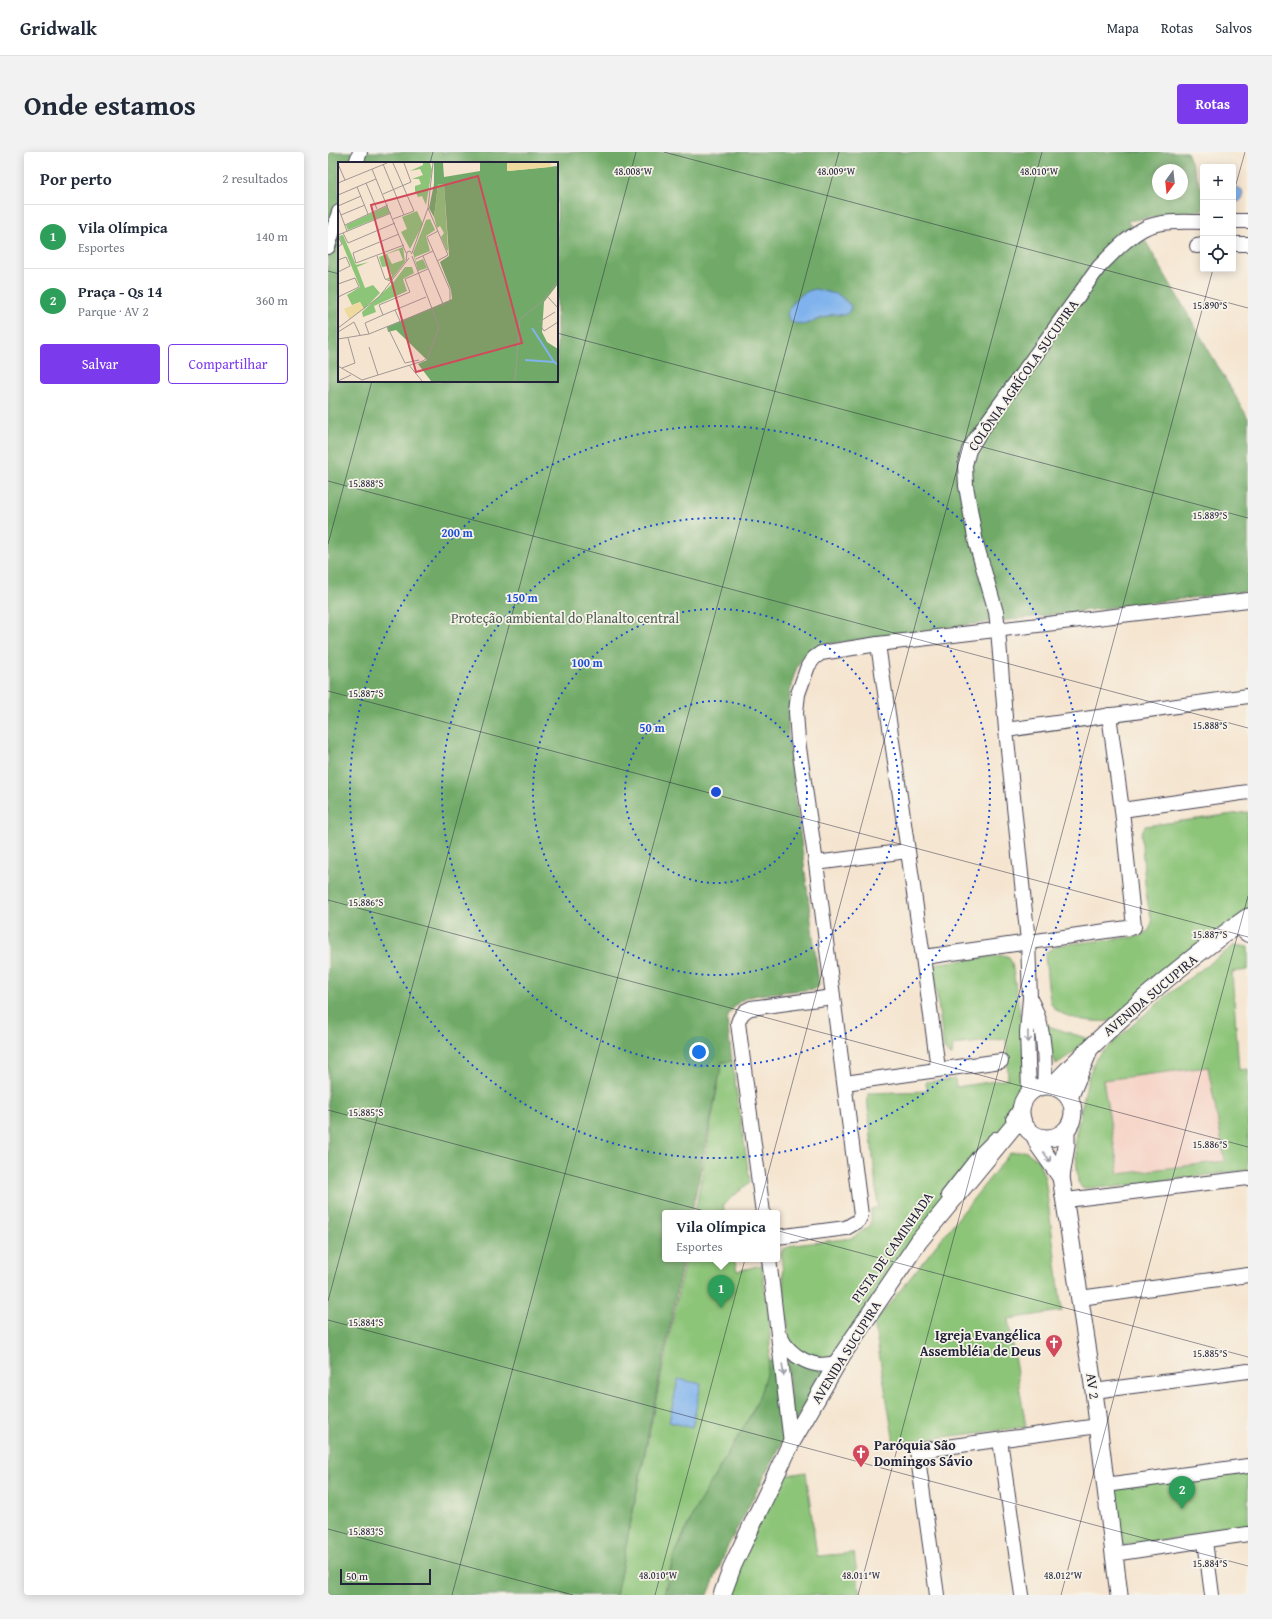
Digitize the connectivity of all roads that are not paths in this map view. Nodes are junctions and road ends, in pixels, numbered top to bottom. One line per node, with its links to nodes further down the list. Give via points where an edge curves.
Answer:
1 (360, 152): 2 (street)
2 (356, 162)
3 (338, 215): 9 (street)
4 (1236, 221): 5 (street)
5 (1248, 221)
6 (1200, 222): 11 (street, COLÔNIA AGRÍCOLA SUCUPIRA, via 1148,227 1118,247 1099,267 969,450 964,465 966,486 976,543 996,612)
7 (1236, 244): 8 (street)
8 (1248, 244)
9 (328, 247)
10 (1248, 600): 11 (street)
11 (998, 629): 12 (street); 15 (street, COLÔNIA AGRÍCOLA SUCUPIRA)
12 (878, 644): 18 (street); 19 (street, via 821,653 808,666 798,694 798,741)
13 (1248, 696): 14 (street)
14 (1109, 715): 15 (street); 17 (street)
15 (1006, 730): 22 (street, COLÔNIA AGRÍCOLA SUCUPIRA)
16 (1248, 792): 17 (street)
17 (1122, 810): 22 (street, via 1135,926)
18 (907, 852): 19 (street); 23 (street)
19 (816, 863): 24 (street)
20 (1248, 909): 25 (street, via 1161,976)
21 (1244, 926): 26 (street, AVENIDA SUCUPIRA, via 1182,966)
22 (1028, 941): 23 (street); 30 (street, COLÔNIA AGRÍCOLA SUCUPIRA, via 1030,998 1042,1031 1046,1066)
23 (924, 957): 28 (street)
24 (833, 997): 29 (street); 39 (street, via 751,1008 739,1017)
25 (1108, 1023)
26 (1091, 1045): 30 (street, AVENIDA SUCUPIRA); 31 (street, AVENIDA SUCUPIRA)
27 (1001, 1061): 28 (street)
28 (938, 1069): 29 (street)
29 (845, 1083): 40 (street, via 861,1215 858,1221 846,1228)
30 (1039, 1087): 31 (street, via 1062,1090); 32 (street, via 1021,1104); 45 (street, PISTA DE CAMINHADA, via 1022,1099 1017,1112 979,1153 920,1227 890,1270)
31 (1069, 1098): 33 (street, via 1073,1115)
32 (1021, 1118): 34 (street, AVENIDA SUCUPIRA); 35 (street)
33 (1066, 1131): 35 (street, via 1051,1138); 36 (street, AV 2)
34 (1008, 1133): 35 (street); 45 (street, AVENIDA SUCUPIRA, via 919,1241)
35 (1033, 1134): 36 (street, AV 2, one-way to 36)
36 (1061, 1177): 38 (street, AV 2)
37 (1248, 1178): 38 (street)
38 (1066, 1200): 43 (street, AV 2)
39 (763, 1210)
40 (780, 1237)
41 (769, 1262): 44 (street)
42 (1248, 1275): 43 (street)
43 (1080, 1298): 47 (street, AV 2)
44 (778, 1331): 45 (street, via 787,1349 799,1358 816,1364); 49 (street, one-way to 49)
45 (835, 1363): 49 (street, AVENIDA SUCUPIRA)
46 (1248, 1371): 47 (street)
47 (1094, 1391): 48 (street, AV 2)
48 (1098, 1426): 50 (street); 52 (street, AV 2)
49 (791, 1438): 56 (street, AVENIDA SUCUPIRA, via 733,1565)
50 (1000, 1440): 57 (street, via 917,1451); 58 (street)
51 (1248, 1466): 52 (street)
52 (1105, 1485): 55 (street, AV 2)
53 (1248, 1534): 54 (street)
54 (1205, 1541): 55 (street); 60 (street)
55 (1113, 1554): 59 (street, AV 2)
56 (722, 1595)
57 (937, 1595)
58 (1022, 1595)
59 (1119, 1595)
60 (1212, 1595)

